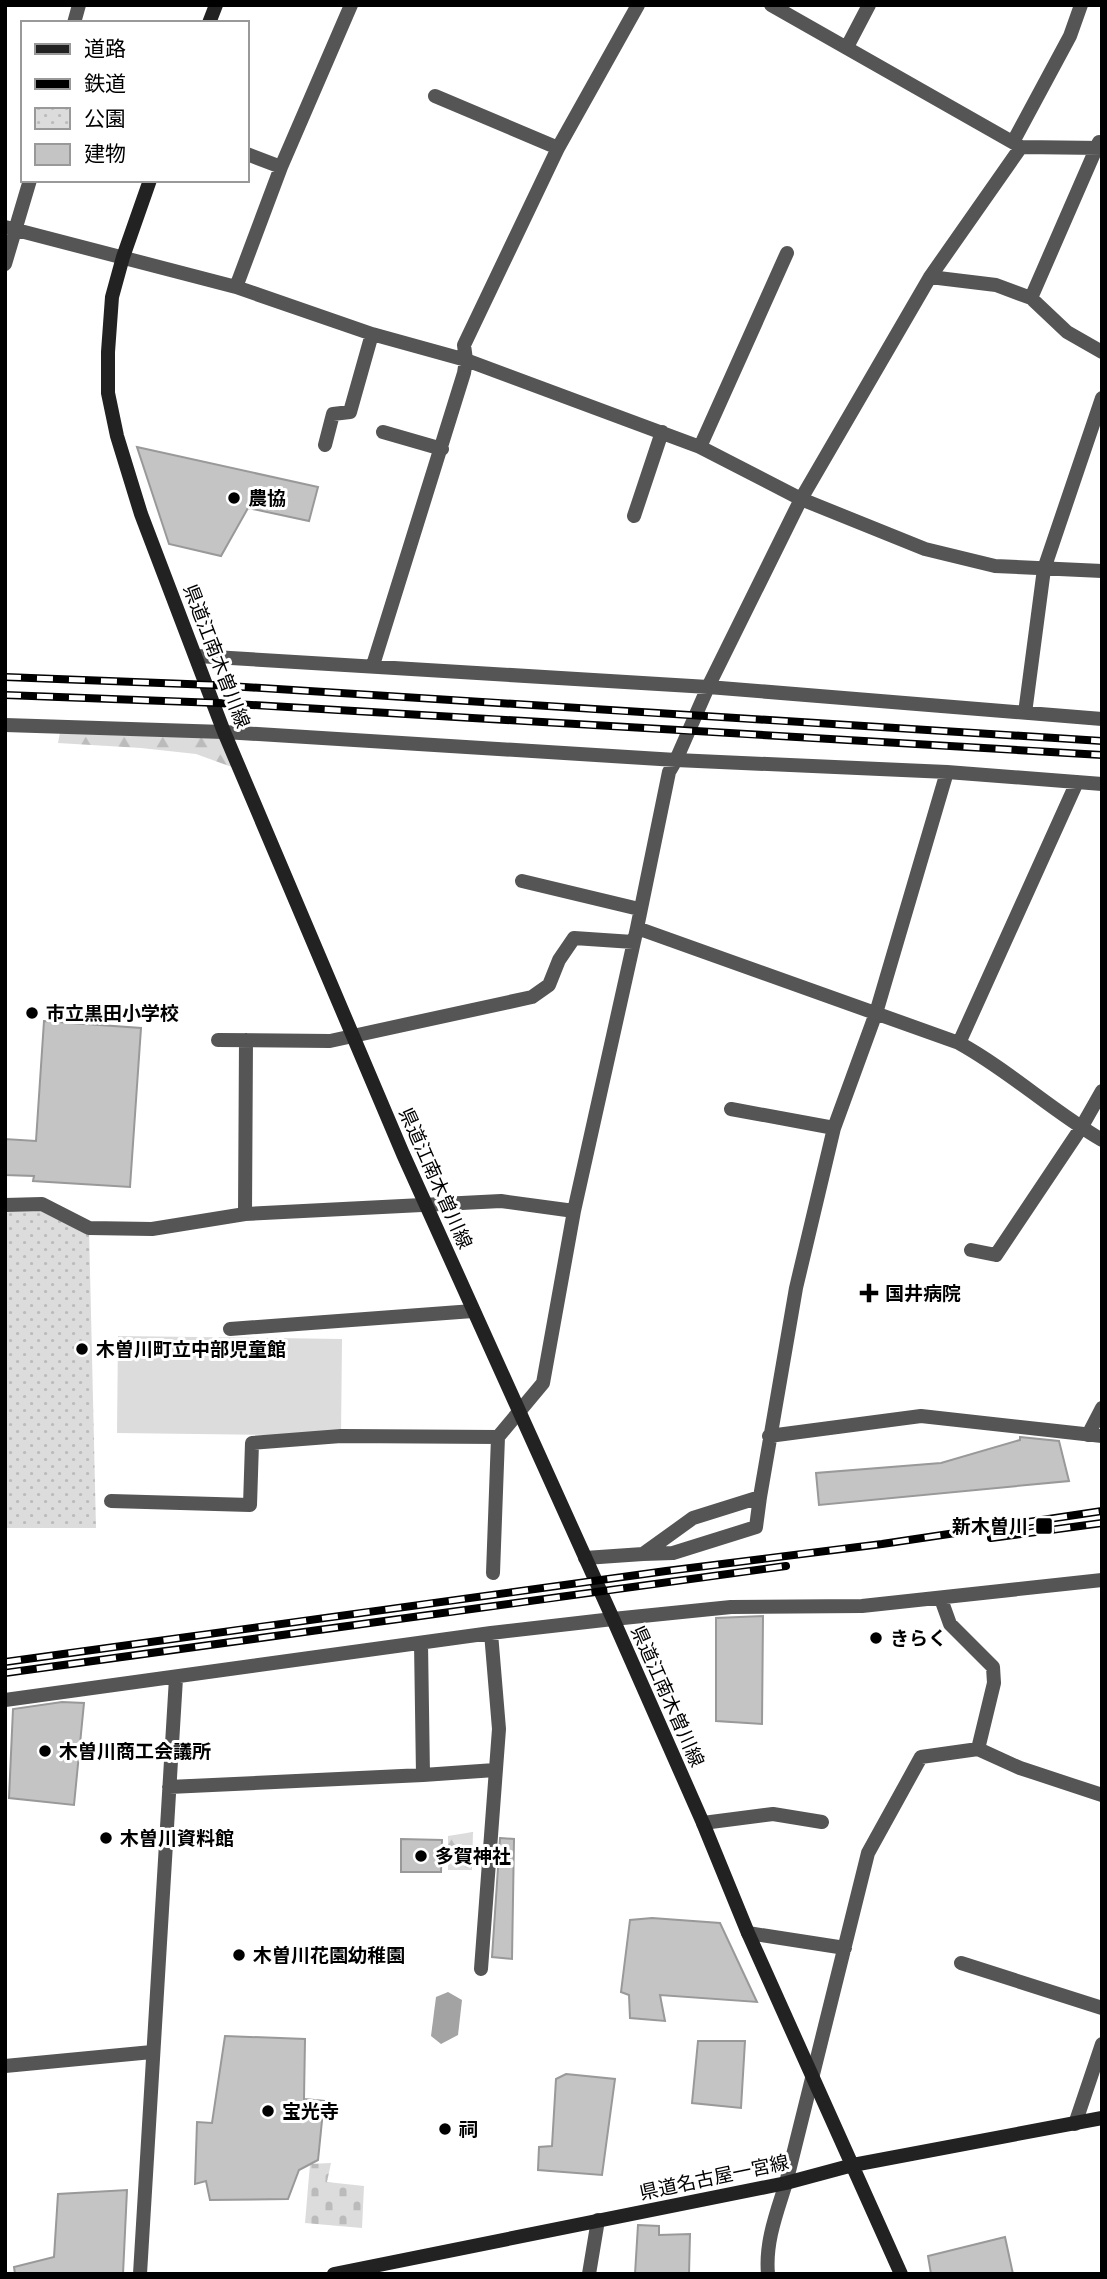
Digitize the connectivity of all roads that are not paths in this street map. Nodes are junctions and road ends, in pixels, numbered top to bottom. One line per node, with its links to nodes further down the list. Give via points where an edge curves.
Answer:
1 (351, 5): 12 (street)
2 (638, 5): 10 (street)
3 (771, 5): 6 (street)
4 (869, 5): 6 (street)
5 (1080, 5): 8 (street, via 1070,36)
6 (847, 47): 8 (street)
7 (435, 96): 10 (street)
8 (1017, 144): 9 (street); 19 (street)
9 (1100, 145): 21 (street)
10 (558, 148): 24 (street, via 464,345)
11 (248, 154): 12 (street)
12 (281, 167): 20 (street)
13 (29, 182): 15 (street)
14 (149, 182): 17 (main road, 県道江南木曽川線)
15 (10, 228): 17 (street); 18 (street)
16 (787, 253): 29 (street)
17 (123, 257): 20 (street); 35 (main road, 県道江南木曽川線, via 112,298 108,393 141,514)
18 (5, 264)
19 (930, 277): 21 (street, via 996,285); 31 (street)
20 (236, 287): 22 (street)
21 (1031, 298): 23 (street, via 1067,332)
22 (372, 334): 24 (street); 28 (street, via 349,412 333,414)
23 (1102, 352)
24 (466, 360): 27 (street); 30 (street)
25 (1102, 398): 33 (street)
26 (383, 432): 30 (street)
27 (662, 432): 29 (street); 32 (street)
28 (325, 444)
29 (700, 447): 31 (street)
30 (442, 449): 36 (street)
31 (801, 499): 33 (street, via 925,549 995,566); 37 (street)
32 (634, 516)
33 (1044, 569): 34 (street); 38 (street)
34 (1102, 571)
35 (197, 656): 36 (street); 41 (main road, 県道江南木曽川線)
36 (373, 665): 37 (street)
37 (708, 687): 38 (street); 42 (street)
38 (1025, 713): 39 (street)
39 (1102, 719)
40 (5, 726): 41 (street)
41 (224, 732): 42 (street); 50 (main road, 県道江南木曽川線)
42 (676, 760): 43 (street); 47 (street, via 669,772)
43 (947, 772): 44 (street); 49 (street)
44 (1077, 782): 45 (street); 53 (street)
45 (1102, 784)
46 (522, 881): 47 (street)
47 (639, 909): 48 (street)
48 (635, 935): 49 (street); 50 (street, via 574,938 549,985 532,997); 61 (street)
49 (876, 1013): 53 (street); 56 (street)
50 (354, 1037): 52 (street); 60 (main road, 県道江南木曽川線)
51 (218, 1040): 52 (street)
52 (246, 1040): 62 (street)
53 (960, 1043): 57 (street)
54 (1102, 1091): 57 (street)
55 (731, 1110): 56 (street)
56 (834, 1128): 68 (street, via 796,1287)
57 (1081, 1128): 58 (street); 63 (street, via 996,1255)
58 (1102, 1140)
59 (5, 1205): 62 (street, via 42,1204 89,1228 152,1229)
60 (426, 1205): 61 (street, via 500,1202); 62 (street); 64 (main road, 県道江南木曽川線)
61 (574, 1211): 67 (street, via 543,1383)
62 (245, 1214)
63 (971, 1250)
64 (473, 1311): 65 (street); 67 (main road, 県道江南木曽川線)
65 (230, 1329)
66 (1102, 1408): 69 (street)
67 (518, 1410): 70 (street); 76 (main road, 県道江南木曽川線)
68 (769, 1436): 69 (street, via 920,1416); 71 (street)
69 (1095, 1436)
70 (498, 1437): 72 (street, via 341,1436 252,1443 250,1505); 77 (street)
71 (760, 1497): 73 (street); 74 (street, via 756,1527)
72 (110, 1501)
73 (683, 1525): 74 (street); 75 (street)
74 (694, 1547): 75 (street)
75 (643, 1554): 76 (street)
76 (584, 1558): 80 (main road, 県道江南木曽川線)
77 (493, 1573)
78 (1102, 1580): 79 (street)
79 (941, 1599): 80 (street, via 862,1606 731,1607); 85 (street, via 950,1624 993,1667 994,1683)
80 (613, 1619): 81 (street); 91 (main road, 県道江南木曽川線)
81 (491, 1633): 82 (street); 86 (street, via 499,1729)
82 (421, 1643): 83 (street); 87 (street)
83 (176, 1678): 84 (street); 88 (street)
84 (5, 1700)
85 (978, 1749): 89 (street); 93 (street, via 921,1757 868,1853)
86 (495, 1770): 87 (street); 95 (street)
87 (423, 1775): 88 (street)
88 (169, 1787): 98 (street)
89 (1102, 1795)
90 (822, 1822): 91 (street, via 773,1814)
91 (702, 1823): 92 (main road, 県道江南木曽川線)
92 (748, 1933): 93 (street); 100 (main road, 県道江南木曽川線)
93 (845, 1948): 100 (street)
94 (961, 1963): 96 (street)
95 (481, 1969)
96 (1102, 2008)
97 (1102, 2044): 102 (street)
98 (152, 2052): 99 (street); 107 (street)
99 (5, 2066)
100 (812, 2077): 103 (main road, 県道江南木曽川線); 104 (street)
101 (1102, 2118): 102 (main road, 県道名古屋一宮線)
102 (1074, 2124): 103 (main road, 県道名古屋一宮線)
103 (853, 2165): 104 (main road, 県道名古屋一宮線); 111 (main road, 県道江南木曽川線)
104 (786, 2183): 105 (main road, 県道名古屋一宮線); 110 (street, via 771,2232)
105 (598, 2221): 106 (main road, 県道名古屋一宮線); 109 (street)
106 (374, 2270): 108 (main road, 県道名古屋一宮線)
107 (140, 2274)
108 (334, 2274)
109 (589, 2274)
110 (768, 2274)
111 (901, 2274)

